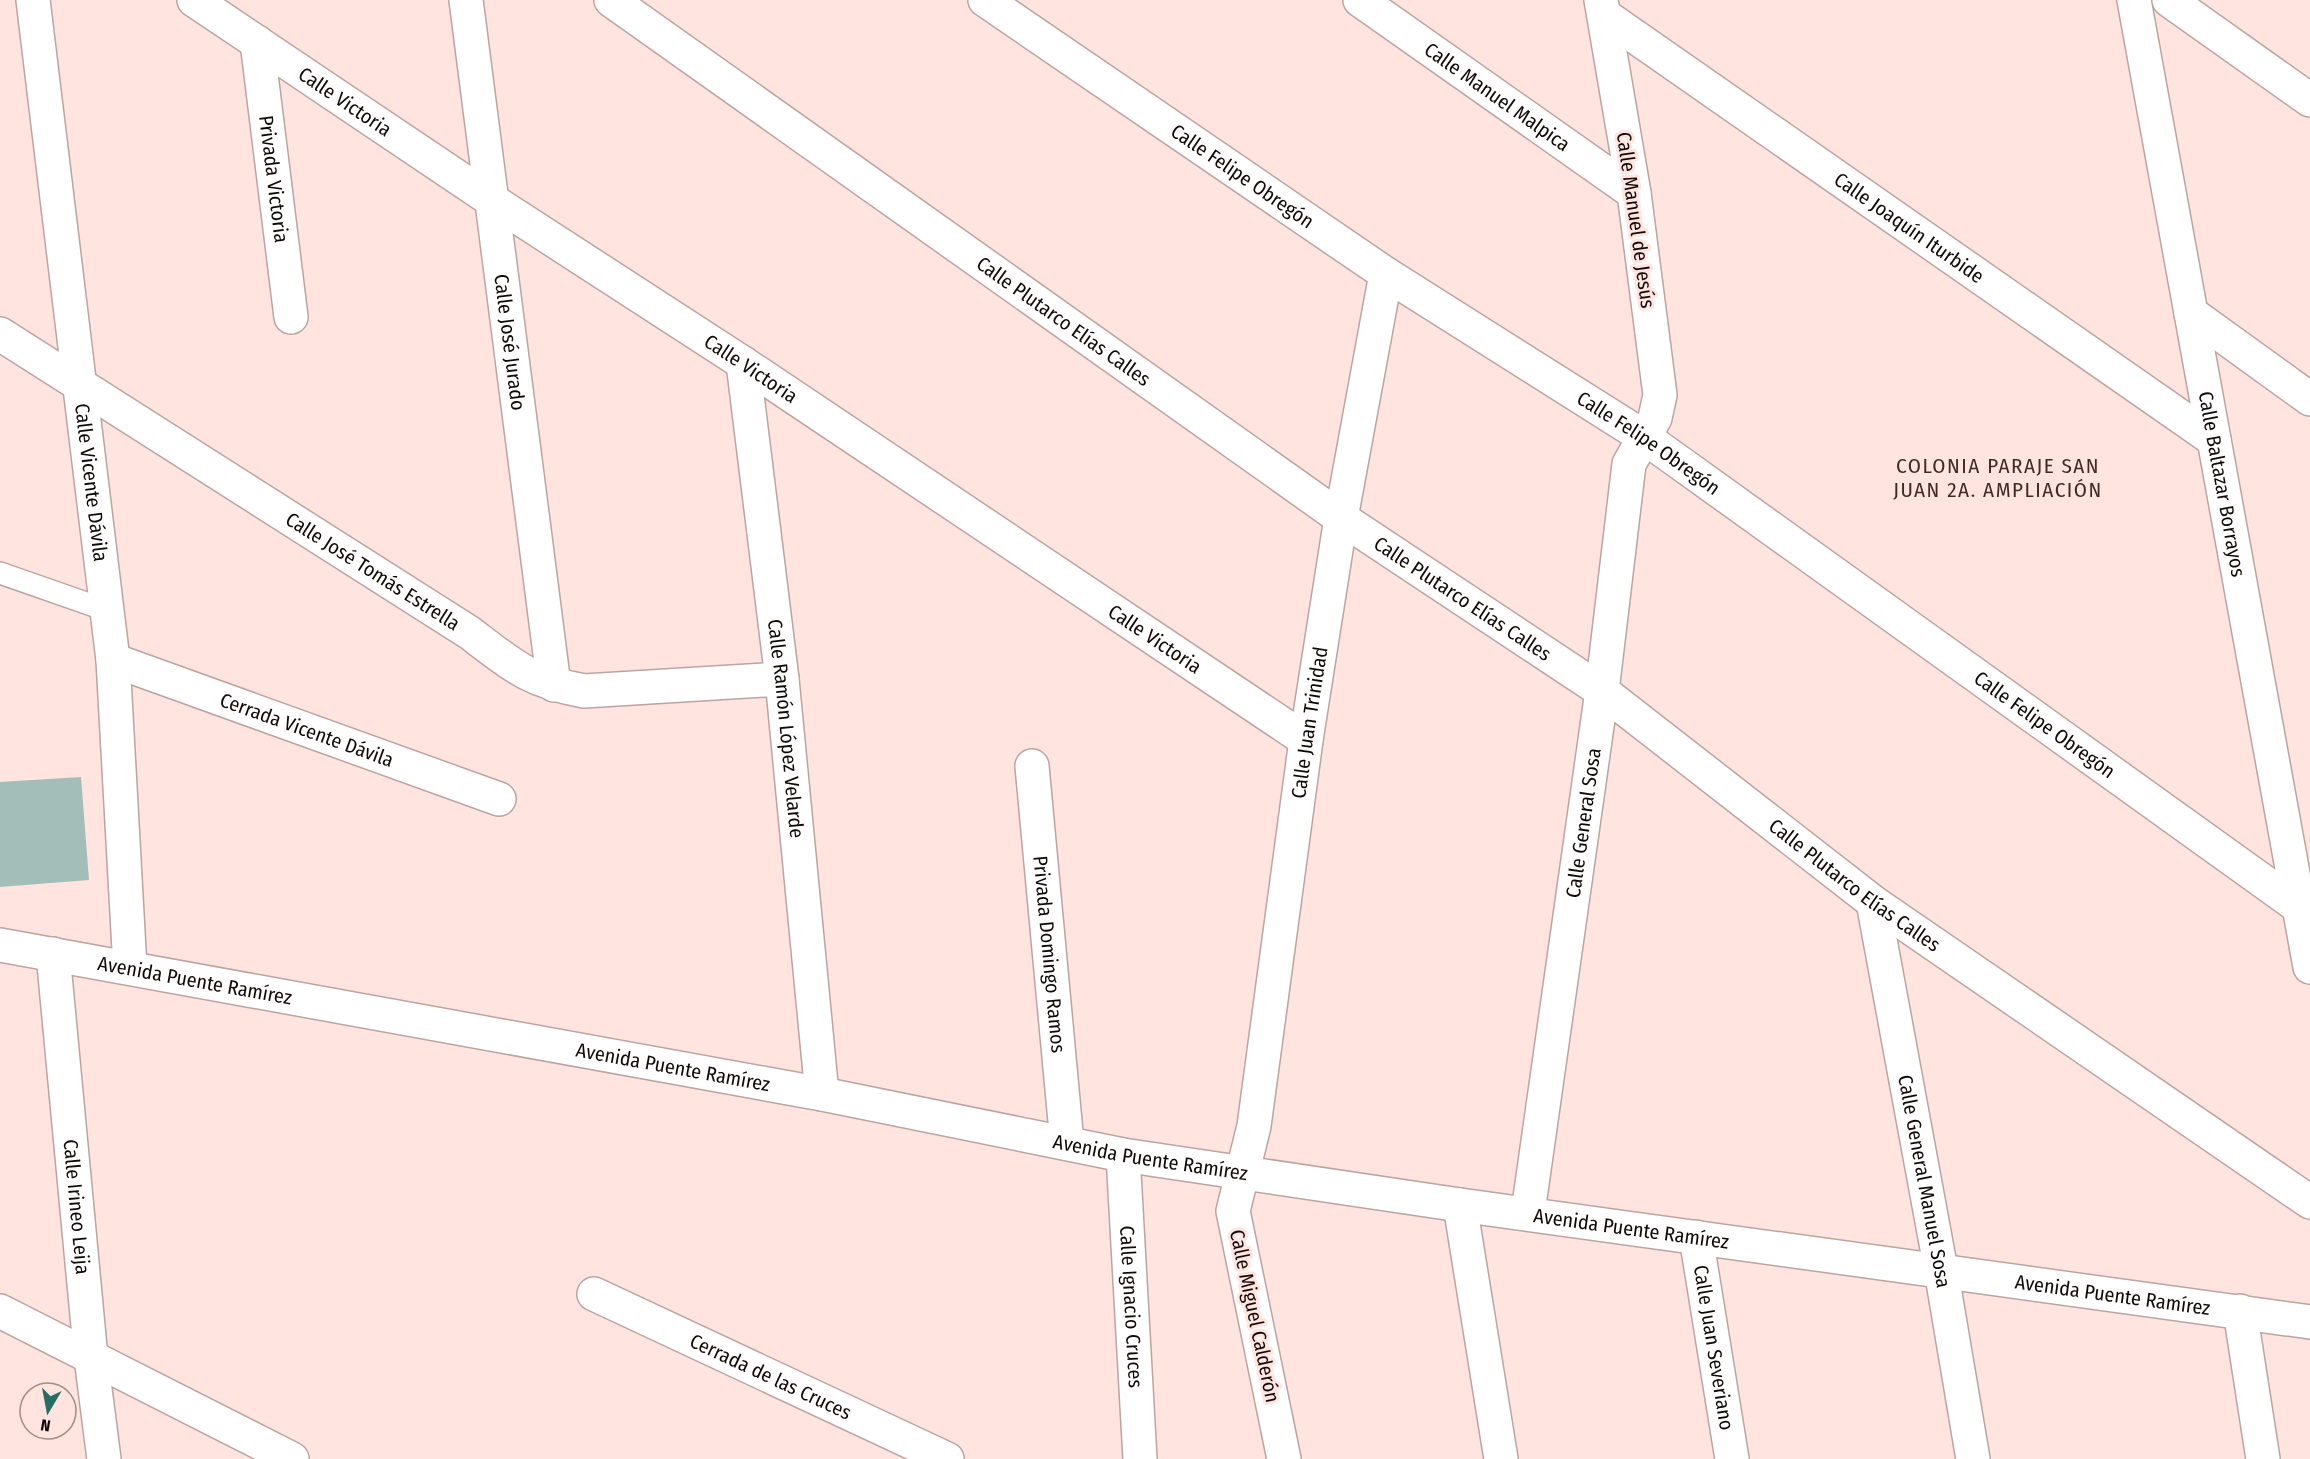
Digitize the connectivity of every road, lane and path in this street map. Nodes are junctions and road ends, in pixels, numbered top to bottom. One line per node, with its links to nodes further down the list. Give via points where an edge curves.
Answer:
1 (194, 0): 10 (street, Calle Victoria)
2 (466, 0): 13 (street, Calle José Jurado)
3 (610, 0): 23 (street, Calle Plutarco Elías Calles)
4 (985, 0): 14 (street, Calle Felipe Obregón)
5 (1360, 0): 12 (street, Calle Manuel Malpica)
6 (2134, 0): 15 (street, Calle Baltazar Borrayos)
7 (2169, 0): 11 (street)
8 (30, 3): 19 (street, Calle Vicente Dávila)
9 (1603, 8): 12 (street, Calle Manuel de Jesús); 22 (street, Calle Joaquín Iturbide)
10 (257, 42): 13 (street, Calle Victoria); 16 (street, Privada Victoria)
11 (2310, 100)
12 (1634, 193): 21 (street, Calle Manuel de Jesús, via 1660,395 1655,418)
13 (490, 199): 18 (street, Calle Victoria); 28 (street, Calle José Jurado)
14 (1386, 274): 21 (street, Calle Felipe Obregón); 23 (street, Calle Juan Trinidad)
15 (2190, 313): 20 (street); 22 (street, Calle Baltazar Borrayos)
16 (291, 317)
17 (0, 334): 19 (street, Calle José Tomás Estrella)
18 (743, 363): 27 (street, Calle Ramón López Velarde); 30 (street, Calle Victoria)
19 (79, 385): 25 (street, Calle Vicente Dávila); 28 (street, Calle José Tomás Estrella, via 470,633 520,672)
20 (2310, 399)
21 (1644, 437): 29 (street, Calle General Sosa, via 1629,464); 34 (street, Calle Felipe Obregón)
22 (2214, 440): 34 (street, Calle Baltazar Borrayos)
23 (1341, 518): 29 (street, Calle Plutarco Elías Calles); 30 (street, Calle Juan Trinidad)
24 (0, 573): 25 (lane)
25 (106, 610): 26 (street, Calle Vicente Dávila)
26 (113, 660): 32 (street, Cerrada Vicente Dávila); 38 (street, Calle Vicente Dávila)
27 (782, 679): 28 (street, Calle José Tomás Estrella, via 584,691); 39 (street, Calle Ramón López Velarde)
28 (554, 686)
29 (1602, 691): 33 (street, Calle Plutarco Elías Calles); 45 (street, Calle General Sosa)
30 (1306, 740): 42 (street, Calle Juan Trinidad, via 1254,1126)
31 (1032, 766): 40 (street, Privada Domingo Ramos)
32 (499, 799)
33 (1873, 902): 43 (street, Calle Plutarco Elías Calles); 47 (street, Calle General Manuel Sosa)
34 (2298, 907): 37 (street, Calle Baltazar Borrayos)
35 (0, 945): 36 (street, Avenida Puente Ramírez)
36 (53, 954): 38 (street, Avenida Puente Ramírez); 52 (street, Calle Irineo Leija)
37 (2310, 967)
38 (130, 968): 39 (street, Avenida Puente Ramírez)
39 (822, 1094): 40 (street, Avenida Puente Ramírez)
40 (1067, 1143): 41 (street, Avenida Puente Ramírez)
41 (1123, 1155): 42 (street, Avenida Puente Ramírez); 56 (street, Calle Ignacio Cruces)
42 (1243, 1172): 44 (street, Avenida Puente Ramírez); 57 (street, Calle Miguel Calderón, via 1233,1211)
43 (2310, 1202)
44 (1460, 1205): 45 (street, Avenida Puente Ramírez); 58 (street)
45 (1528, 1212): 46 (street, Avenida Puente Ramírez)
46 (1696, 1237): 47 (street, Avenida Puente Ramírez); 59 (street, Calle Juan Severiano)
47 (1941, 1270): 50 (street, Avenida Puente Ramírez); 60 (street, Calle General Manuel Sosa)
48 (594, 1294): 55 (street, Cerrada de las Cruces)
49 (0, 1311): 52 (street)
50 (2240, 1311): 51 (street, Avenida Puente Ramírez); 61 (street)
51 (2310, 1322)
52 (91, 1358): 53 (street, Calle Irineo Leija); 54 (street)
53 (104, 1459)
54 (292, 1459)
55 (947, 1459)
56 (1140, 1459)
57 (1284, 1459)
58 (1501, 1459)
59 (1732, 1459)
60 (1972, 1459)
61 (2263, 1459)

